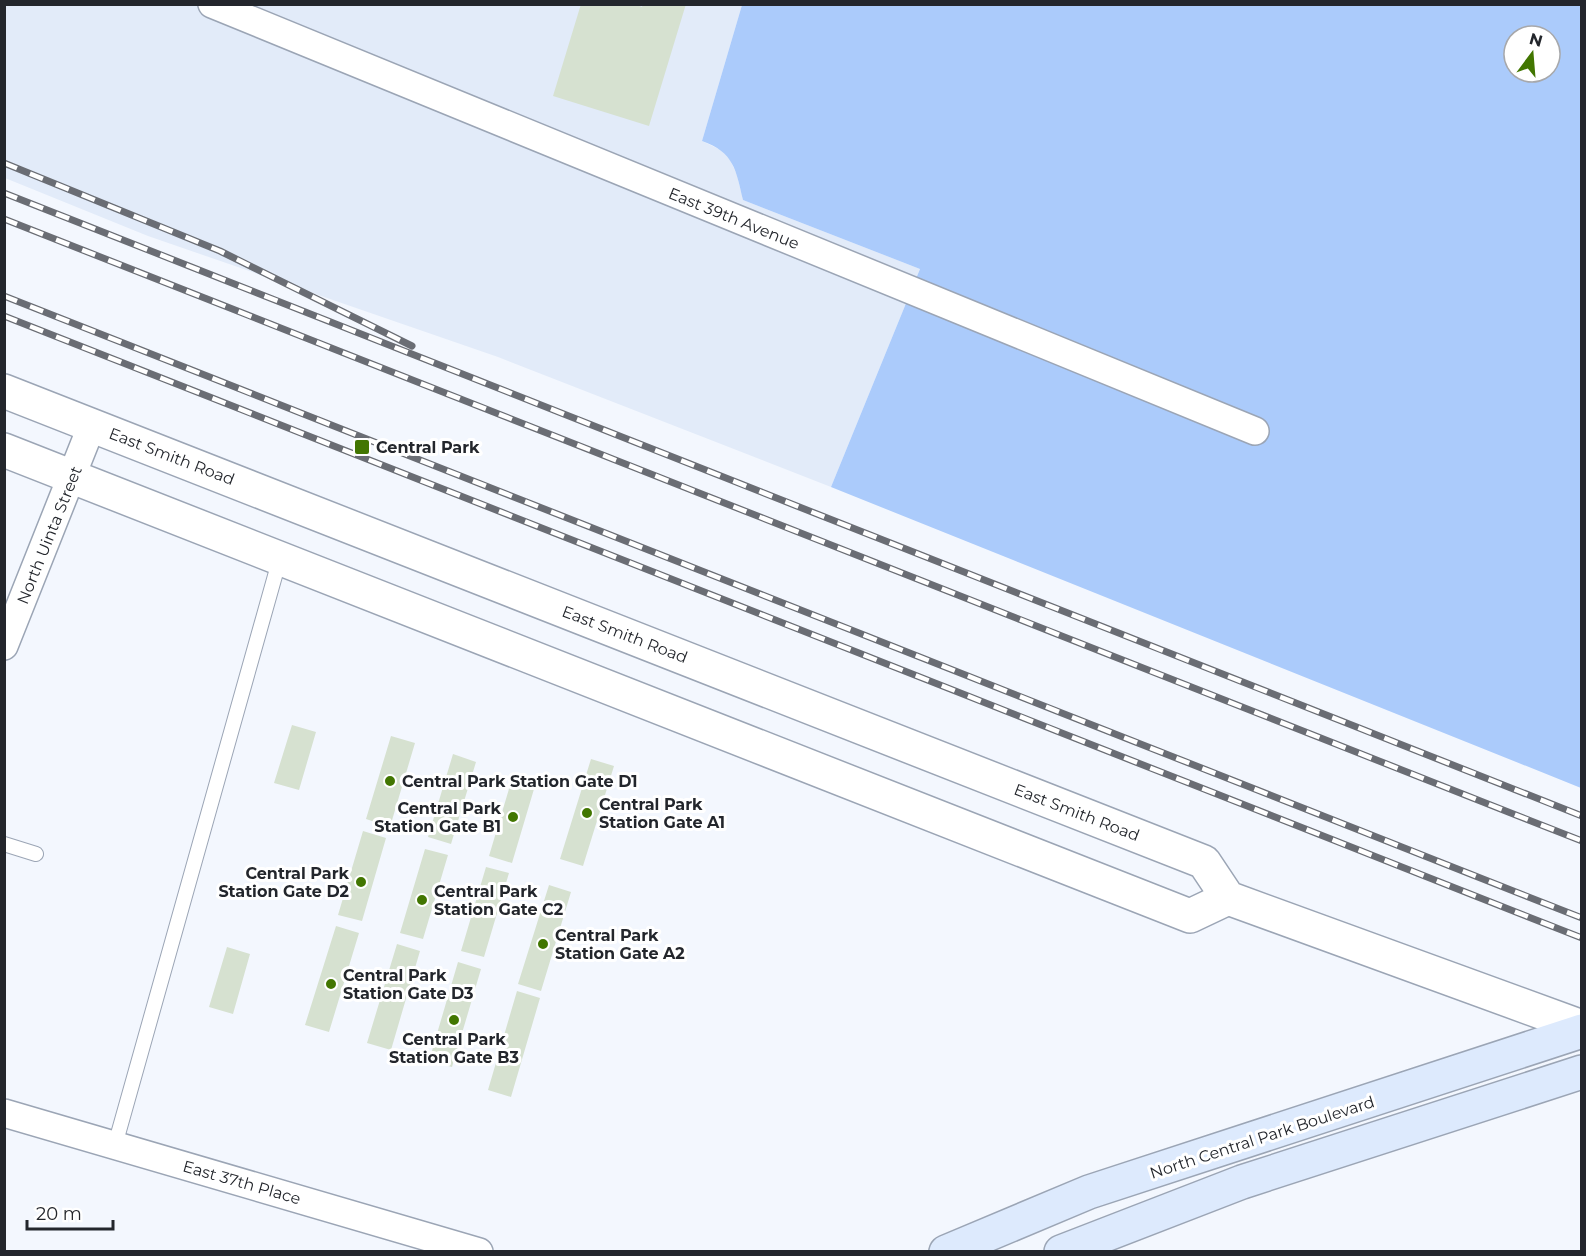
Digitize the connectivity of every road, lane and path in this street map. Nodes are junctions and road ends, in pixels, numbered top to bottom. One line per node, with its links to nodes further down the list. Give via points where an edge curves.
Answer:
1 (213, 4): 4 (street, East 39th Avenue)
2 (4, 391): 3 (street, East Smith Road)
3 (92, 425): 6 (street, North Uinta Street); 11 (street, East Smith Road, via 1204,862)
4 (1255, 431)
5 (4, 450): 6 (street)
6 (73, 476): 7 (street); 8 (street, North Uinta Street)
7 (280, 558): 11 (street, via 1190,916); 15 (lane)
8 (4, 646)
9 (4, 844): 10 (lane)
10 (36, 854)
11 (1228, 898): 12 (street)
12 (1581, 1029): 17 (main road, North Central Park Boulevard, via 1411,1089 1089,1192)
13 (1581, 1072): 18 (main road, via 1242,1182)
14 (4, 1113): 15 (street, East 37th Place)
15 (115, 1145): 16 (street, East 37th Place)
16 (479, 1251)
17 (946, 1251)
18 (1061, 1251)

